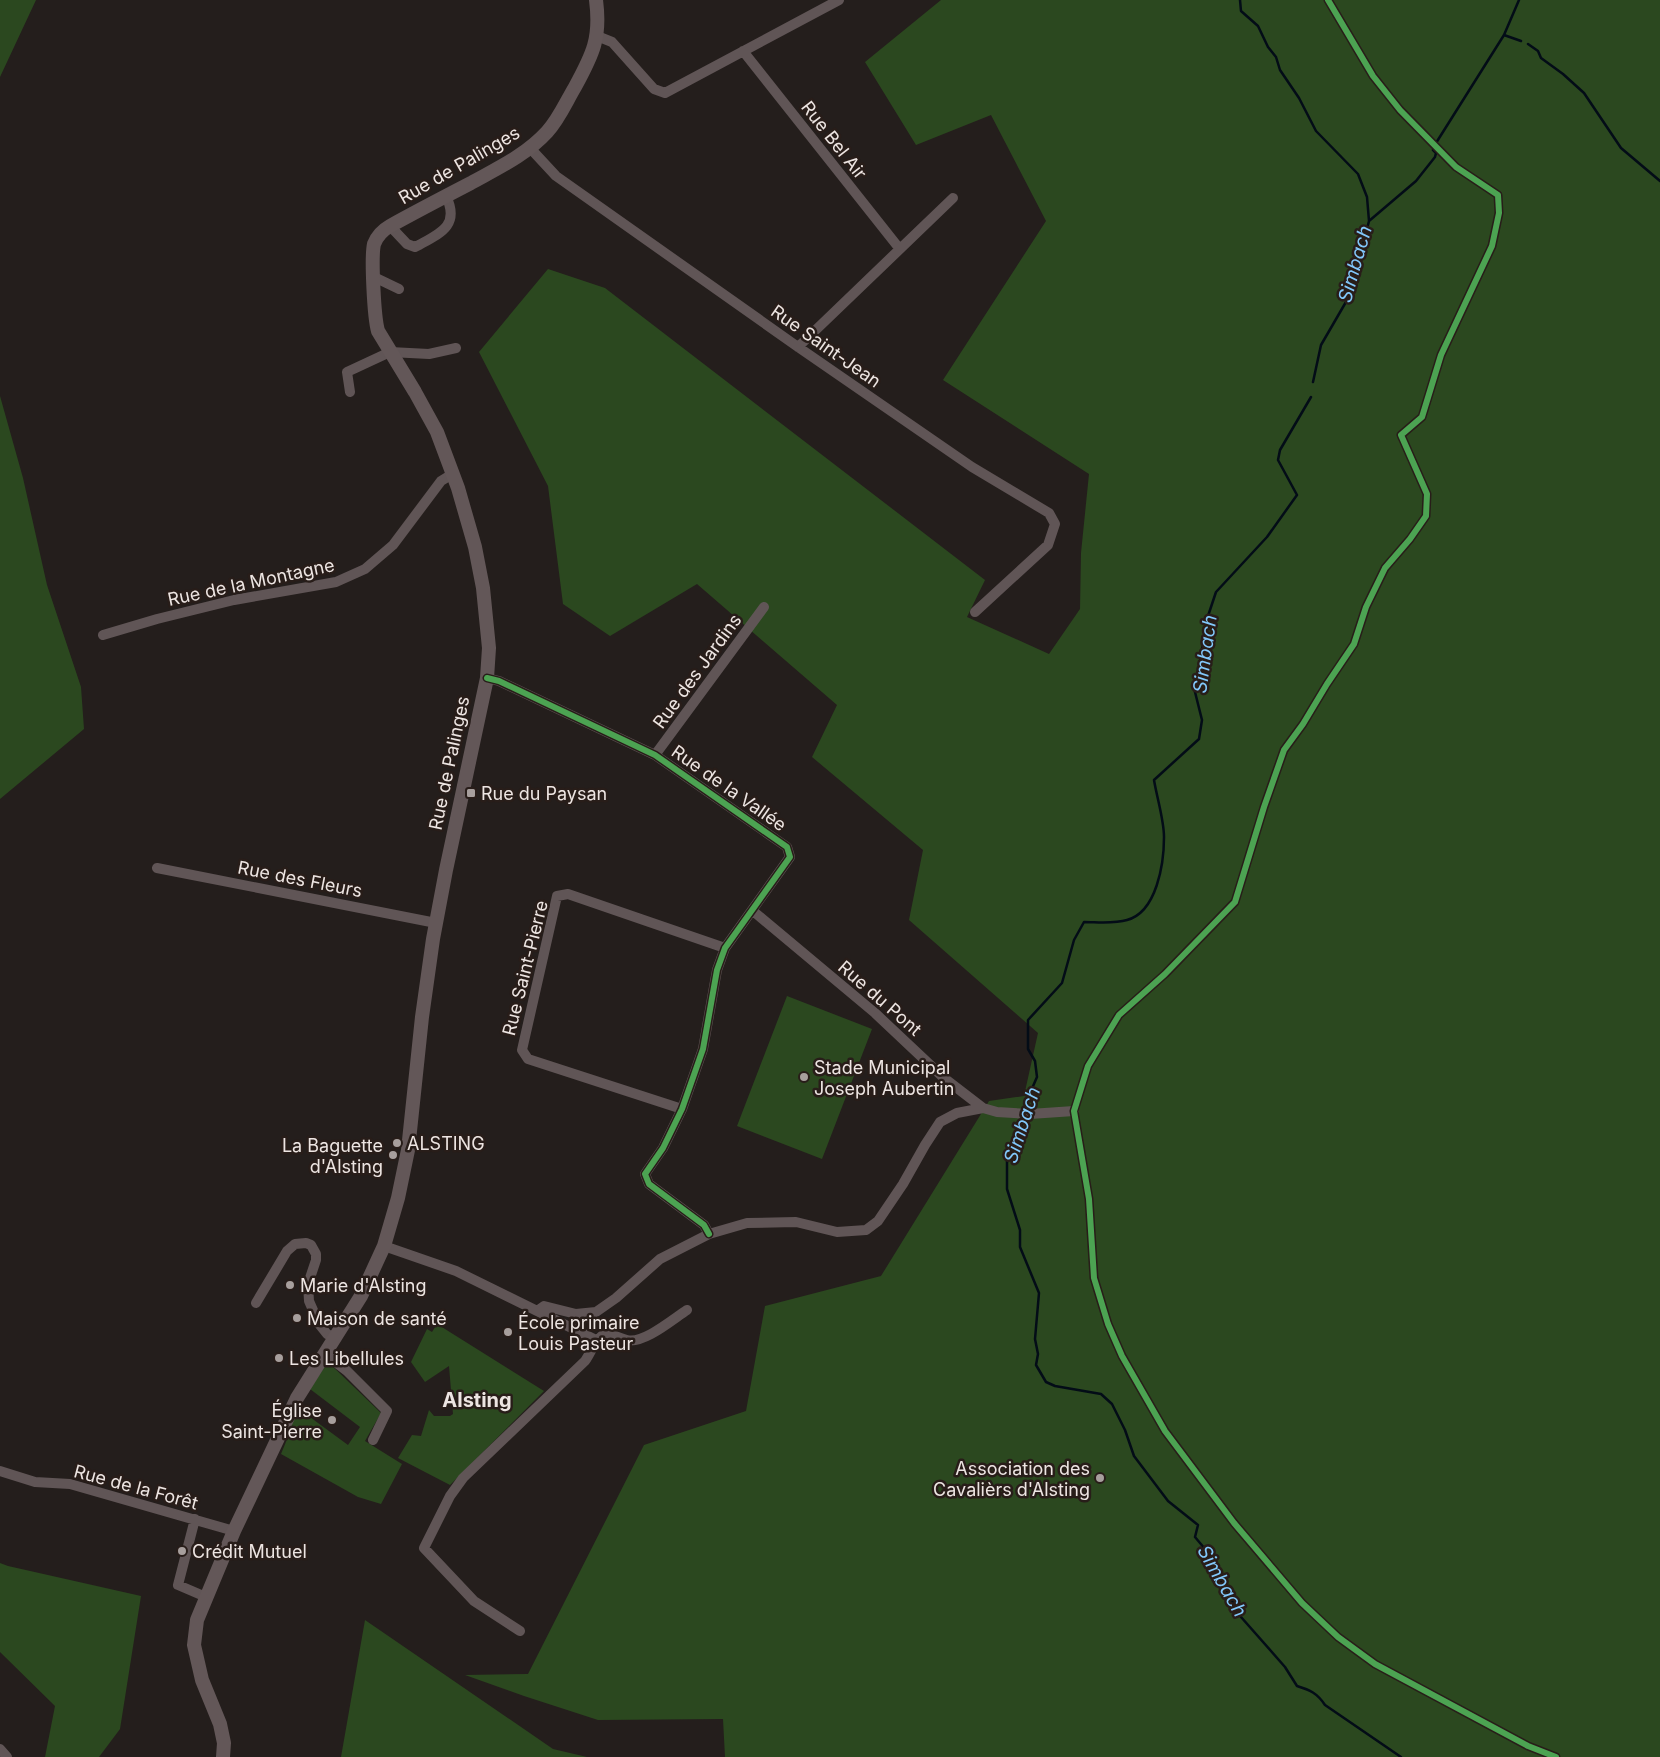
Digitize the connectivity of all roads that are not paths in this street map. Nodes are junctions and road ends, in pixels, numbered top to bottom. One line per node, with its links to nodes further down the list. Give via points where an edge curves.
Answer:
1 (596, 0): 3 (main road, Rue de Palinges)
2 (839, 0): 4 (street)
3 (597, 36): 4 (street, via 612,42 654,89 665,93); 5 (main road, Rue de Palinges, via 588,63 556,120)
4 (743, 51): 9 (street, Rue Bel Air)
5 (530, 148): 6 (main road, Rue de Palinges); 12 (street, Rue Saint-Jean, via 556,176)
6 (446, 196): 8 (main road, Rue de Palinges); 8 (street, via 450,203 447,228 419,246 406,244)
7 (952, 198): 9 (street)
8 (390, 226): 10 (main road, Rue de Palinges, via 375,242)
9 (899, 248): 12 (street)
10 (374, 277): 11 (street); 14 (main road, Rue de Palinges, via 376,324)
11 (399, 289)
12 (798, 347): 18 (street, Rue Saint-Jean, via 972,467 1049,513 1055,524 1048,545)
13 (456, 348): 14 (street, via 429,354)
14 (390, 352): 15 (street, via 347,372); 16 (main road, Rue de Palinges, via 415,392)
15 (350, 392)
16 (454, 473): 19 (street, Rue de la Montagne, via 441,482 393,545 365,569 336,582 234,600); 20 (main road, Rue de Palinges, via 481,575 489,648)
17 (764, 606): 21 (street, Rue des Jardins)
18 (975, 612)
19 (103, 635)
20 (487, 678): 21 (street, Rue de la Vallée); 24 (main road, Rue de Palinges)
21 (655, 755): 23 (street, Rue de la Vallée, via 787,846 790,857)
22 (157, 868): 24 (street, Rue des Fleurs)
23 (753, 911): 25 (street, Rue de la Vallée); 26 (street, Rue du Pont, via 875,1013 944,1078)
24 (436, 923): 30 (main road, Rue de Palinges, via 408,1150)
25 (726, 948): 27 (street, Rue de la Vallée, via 717,970 703,1049); 27 (street, Rue Saint-Pierre, via 568,894 557,896 522,1050 528,1059)
26 (983, 1108): 28 (street, Rue du Pont, via 1026,1114); 29 (street, via 940,1122 878,1221 866,1230 837,1232 796,1222 747,1223)
27 (682, 1109): 29 (street, Rue de la Vallée, via 646,1174 649,1184 704,1225)
28 (1074, 1111)
29 (710, 1234): 33 (street, via 660,1259 596,1312 576,1314 544,1306)
30 (384, 1246): 33 (street, via 456,1271); 34 (main road, Rue de Palinges, via 361,1296)
31 (256, 1303): 34 (street, via 290,1247 306,1243 316,1254 308,1284 309,1301 319,1324)
32 (687, 1310): 35 (street, via 640,1340 604,1334)
33 (537, 1311): 35 (street)
34 (334, 1338): 36 (main road, Rue de Palinges)
35 (596, 1340): 42 (street, via 584,1361 455,1488 424,1548 474,1601)
36 (325, 1354): 37 (street, via 387,1411); 40 (main road, Rue de Palinges, via 297,1398)
37 (373, 1440)
38 (0, 1471): 39 (street, Rue de la Forêt, via 35,1482 70,1484)
39 (195, 1519): 40 (street, Rue de la Forêt); 41 (street, via 178,1585)
40 (234, 1531): 41 (main road, Rue de Palinges)
41 (206, 1597): 45 (main road, Rue de Palinges, via 197,1620 194,1645 202,1680 220,1724)
42 (520, 1631)
43 (0, 1749): 44 (street)
44 (6, 1757)
45 (223, 1757)

